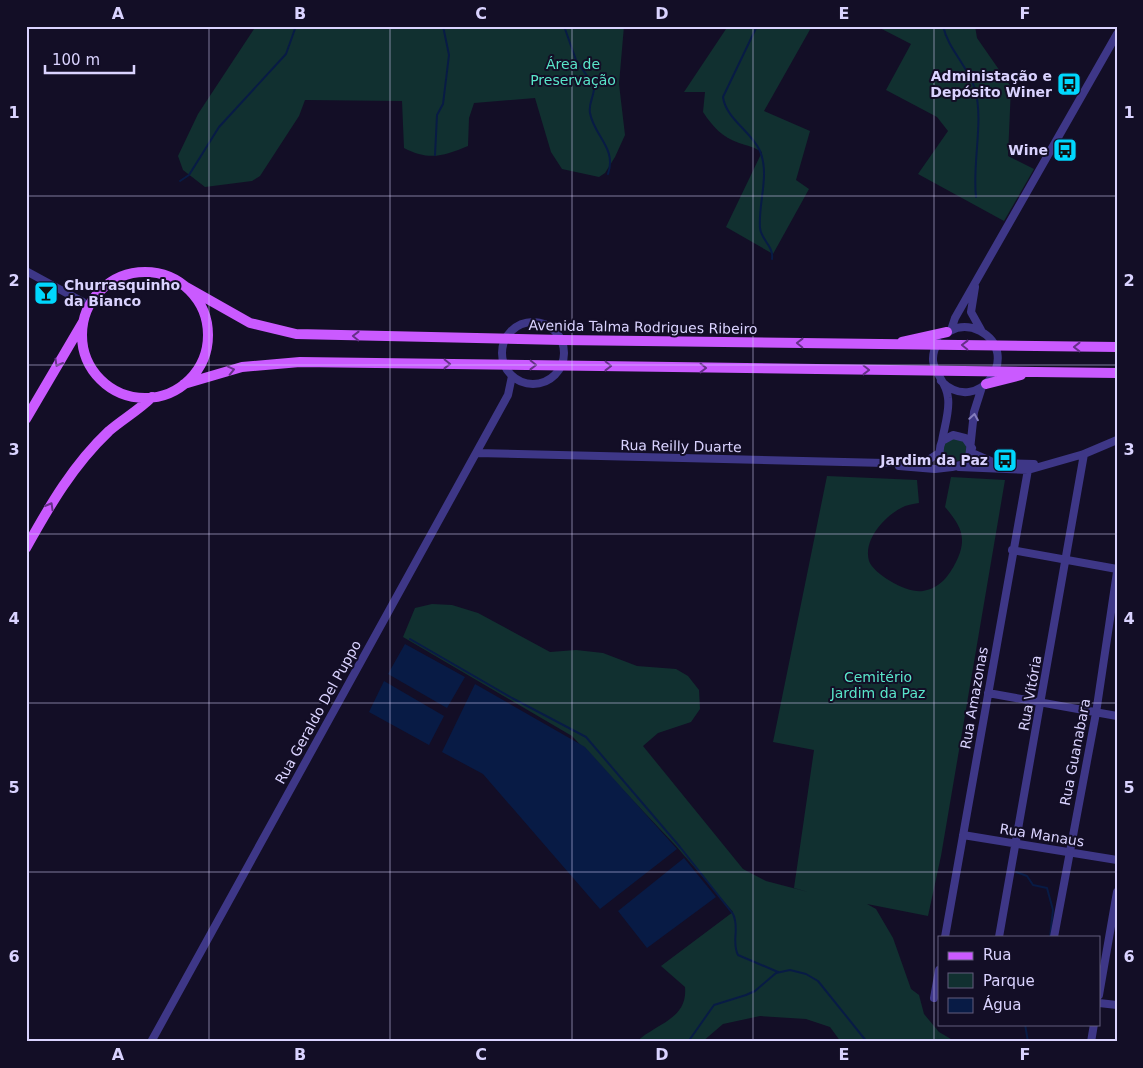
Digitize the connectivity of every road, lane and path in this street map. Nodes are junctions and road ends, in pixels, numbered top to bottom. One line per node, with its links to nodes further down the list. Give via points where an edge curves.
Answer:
1 (1117, 34): 3 (street)
2 (26, 271): 5 (street)
3 (977, 280): 7 (street); 8 (street, via 971,312)
4 (181, 284): 6 (main road, via 150,272 118,278 93,298); 9 (main road, Avenida Talma Rodrigues Ribeiro, one-way to 4, via 280,332 234,315); 24 (main road, via 200,305 208,333 202,361)
5 (83, 302)
6 (83, 321): 27 (main road, via 82,345 91,367 107,385 128,396); 28 (main road, one-way to 28)
7 (949, 331): 8 (street, via 966,327); 11 (main road); 12 (street)
8 (984, 333): 13 (street)
9 (505, 339): 10 (main road, Avenida Talma Rodrigues Ribeiro); 10 (street, via 515,327 535,322 550,327); 15 (street, via 502,352)
10 (562, 340): 11 (main road, Avenida Talma Rodrigues Ribeiro, one-way to 10); 16 (street, via 565,353)
11 (892, 345): 12 (main road, Avenida Talma Rodrigues Ribeiro)
12 (936, 345): 13 (main road, Avenida Talma Rodrigues Ribeiro, one-way to 12); 17 (street, via 933,356)
13 (994, 346): 14 (main road, Avenida Talma Rodrigues Ribeiro, one-way to 13); 18 (street, via 998,361)
14 (1117, 347)
15 (505, 365): 16 (main road, one-way to 16); 21 (street); 24 (main road, one-way to 15, via 242,367 284,362)
16 (562, 366): 17 (main road, one-way to 17); 23 (street, via 549,380)
17 (935, 371): 18 (main road); 22 (street)
18 (995, 372): 19 (main road); 25 (street)
19 (1028, 372): 20 (main road); 25 (main road)
20 (1117, 373)
21 (512, 376): 23 (street); 26 (street, Rua Geraldo Del Puppo)
22 (940, 380): 25 (street, via 960,391); 30 (street, via 948,396)
23 (526, 383): 26 (street, Rua Geraldo Del Puppo)
24 (184, 384): 27 (main road)
25 (984, 386): 31 (street, one-way to 25, via 974,412)
26 (508, 395): 32 (street, Rua Geraldo Del Puppo)
27 (152, 398): 38 (main road, one-way to 27, via 57,494 80,463 110,430)
28 (26, 418)
29 (1117, 440): 34 (street, Rua Reilly Duarte)
30 (942, 441): 31 (street, via 959,435 970,442); 33 (street)
31 (972, 451): 36 (street, via 970,459); 37 (street, Rua Reilly Duarte, via 995,463)
32 (477, 453): 35 (street, Rua Reilly Duarte); 60 (street, Rua Geraldo Del Puppo)
33 (939, 453): 35 (street, Rua Reilly Duarte, via 928,460); 36 (street, via 942,459)
34 (1084, 454): 37 (street, Rua Reilly Duarte, via 1048,465); 40 (street, Rua Vitória)
35 (885, 463): 36 (street, Rua Reilly Duarte, via 935,469)
36 (955, 467): 37 (street, Rua Reilly Duarte)
37 (1028, 467): 39 (street, Rua Amazonas)
38 (26, 548)
39 (1012, 550): 40 (street); 42 (street, Rua Amazonas)
40 (1066, 560): 41 (street); 43 (street, Rua Vitória)
41 (1117, 570): 44 (street, Rua Guanabara)
42 (988, 693): 43 (street); 46 (street, Rua Amazonas)
43 (1041, 702): 44 (street); 47 (street, Rua Vitória)
44 (1096, 713): 45 (street); 48 (street, Rua Guanabara)
45 (1117, 716)
46 (963, 835): 47 (street, Rua Manaus); 51 (street, Rua Amazonas)
47 (1016, 844): 48 (street, Rua Manaus); 52 (street, Rua Vitória)
48 (1068, 852): 49 (street, Rua Manaus); 53 (street, Rua Guanabara)
49 (1117, 860)
50 (1117, 892): 55 (street)
51 (945, 936)
52 (999, 936)
53 (1054, 936)
54 (938, 976): 56 (street)
55 (1100, 989)
56 (934, 998)
57 (1100, 1002): 58 (street)
58 (1117, 1005)
59 (1094, 1026): 61 (street)
60 (151, 1042)
61 (1091, 1042)

